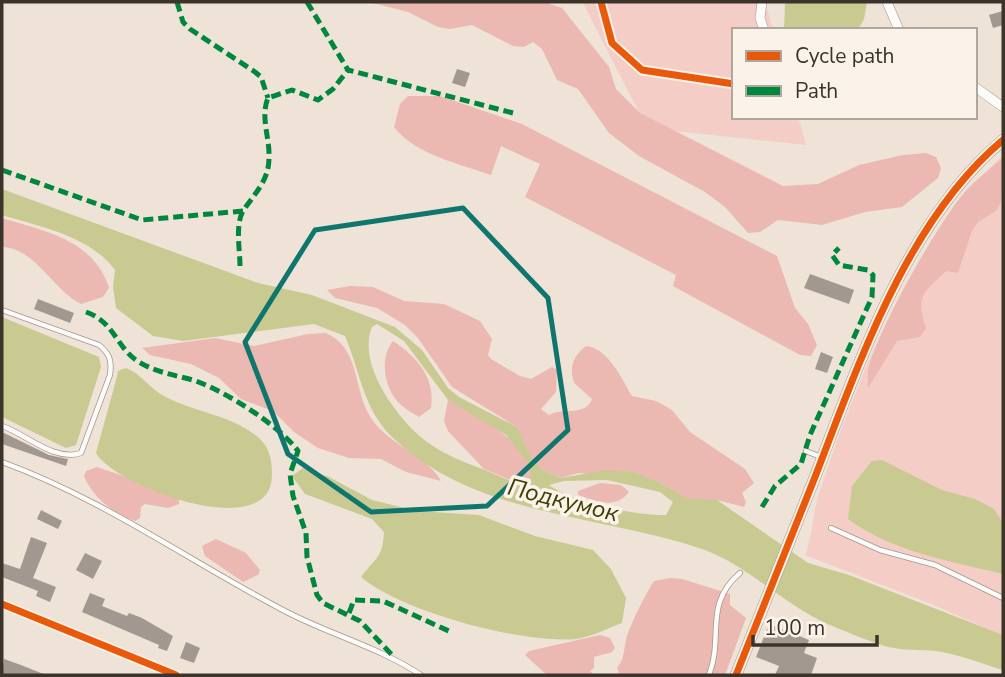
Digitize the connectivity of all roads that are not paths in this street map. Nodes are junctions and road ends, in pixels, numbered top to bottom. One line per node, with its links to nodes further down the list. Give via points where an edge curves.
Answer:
1 (601, 2): 6 (street, via 612,43 642,70)
2 (762, 2): 4 (street)
3 (887, 2): 5 (street)
4 (763, 28)
5 (898, 28)
6 (732, 84)
7 (977, 88): 8 (street)
8 (1003, 107)
9 (1003, 140): 13 (street, via 946,201 904,270)
10 (2, 310): 11 (lane, via 99,345 111,363 81,453 32,443)
11 (2, 426)
12 (806, 451): 13 (lane)
13 (822, 458): 22 (street)
14 (2, 461): 20 (lane, via 77,494 296,617 394,657)
15 (831, 528): 17 (lane, via 880,550 935,565)
16 (740, 573): 21 (lane, via 725,586 719,601)
17 (1003, 598)
18 (2, 604): 19 (street)
19 (176, 675)
20 (421, 675)
21 (709, 675)
22 (736, 675)

